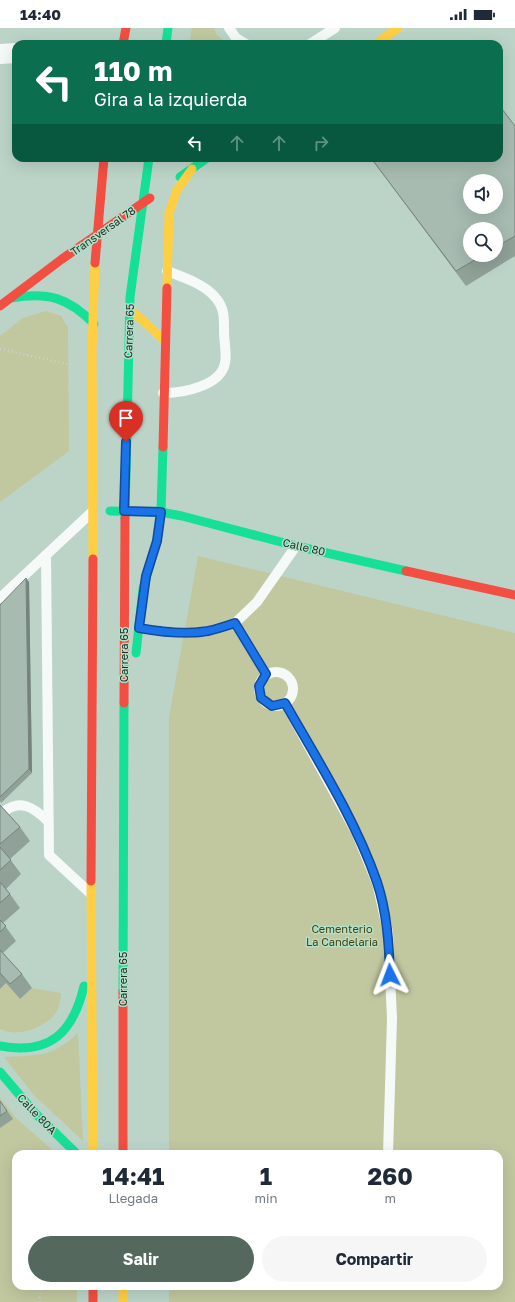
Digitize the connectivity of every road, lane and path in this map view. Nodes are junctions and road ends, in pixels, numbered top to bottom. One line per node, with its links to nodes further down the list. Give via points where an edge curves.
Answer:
1 (126, 28): 7 (main road)
2 (168, 28): 8 (main road)
3 (229, 28): 9 (lane)
4 (335, 28): 6 (lane)
5 (398, 28): 10 (main road)
6 (326, 36)
7 (124, 40)
8 (166, 40)
9 (239, 40)
10 (381, 40)
11 (12, 53): 12 (street)
12 (0, 54)
13 (104, 162): 18 (main road)
14 (148, 162): 17 (main road, Carrera 65)
15 (202, 162): 16 (main road, Transversal 78)
16 (192, 169): 17 (main road, Transversal 78); 19 (main road, via 177,190 170,207)
17 (142, 203): 18 (main road, Transversal 78); 22 (main road, Carrera 65)
18 (98, 234): 20 (main road, Transversal 78); 23 (main road)
19 (167, 272): 24 (main road); 27 (lane, via 200,286 215,297 223,309 225,363 218,376 209,382 176,393)
20 (10, 298): 21 (main road, Transversal 78); 23 (main road, via 35,294 65,300)
21 (0, 306)
22 (130, 309): 24 (main road); 29 (main road, Carrera 65)
23 (94, 324): 28 (main road)
24 (165, 341): 27 (main road)
25 (0, 349): 26 (path)
26 (74, 366)
27 (163, 393): 30 (main road)
28 (93, 511): 29 (main road, Calle 80); 32 (lane); 42 (main road)
29 (124, 511): 30 (main road, Calle 80); 39 (main road, Carrera 65)
30 (161, 512): 31 (main road, Calle 80); 36 (main road, via 157,541 146,576)
31 (296, 546): 33 (main road, Calle 80); 35 (lane, via 258,602)
32 (46, 555): 34 (lane); 41 (lane)
33 (515, 594)
34 (0, 598)
35 (235, 623): 36 (lane, via 208,631 192,632 160,632); 37 (lane)
36 (139, 628): 39 (main road)
37 (266, 674): 38 (lane, via 259,686 261,698 272,706); 38 (lane, via 279,671 290,679 293,692)
38 (285, 703): 49 (lane, via 356,832 379,890 388,932 392,1018)
39 (123, 756): 48 (main road, Carrera 65)
40 (0, 815): 41 (lane, via 4,811 25,805 33,808)
41 (48, 822): 42 (lane, via 48,855)
42 (91, 894): 43 (main road)
43 (90, 943): 44 (main road, via 82,997 70,1024 56,1038 33,1048 16,1049); 47 (main road)
44 (0, 1046)
45 (1, 1076): 46 (main road, Calle 80A)
46 (73, 1150)
47 (93, 1150)
48 (123, 1150)
49 (388, 1150)
50 (41, 1290): 53 (path)
51 (93, 1290): 54 (main road)
52 (123, 1290): 55 (main road)
53 (39, 1302)
54 (93, 1302)
55 (123, 1302)

